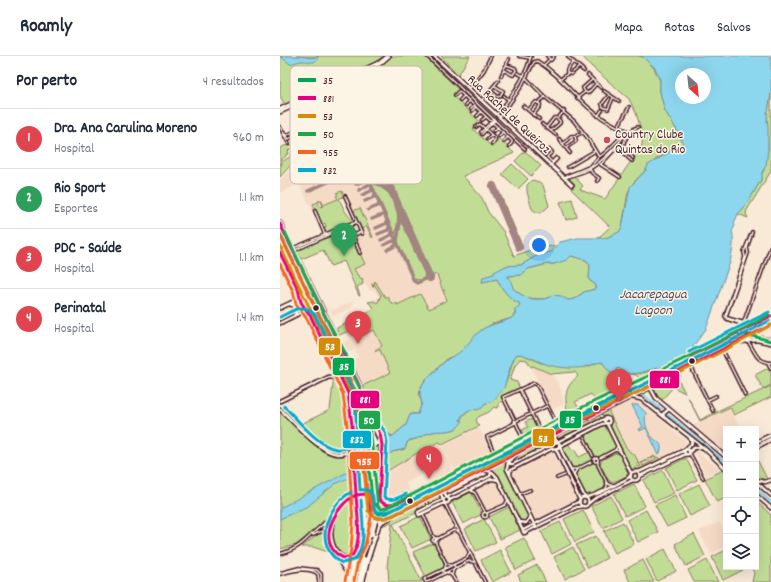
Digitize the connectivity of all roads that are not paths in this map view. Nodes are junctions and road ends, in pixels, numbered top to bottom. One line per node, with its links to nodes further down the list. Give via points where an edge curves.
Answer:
1 (388, 56): 12 (street); 16 (street)
2 (427, 56): 72 (street)
3 (434, 56): 31 (street, Rua Rachel de Queiroz)
4 (491, 56): 31 (street)
5 (519, 56): 7 (street)
6 (554, 56): 9 (street, via 552,59)
7 (531, 57): 24 (street)
8 (568, 57): 11 (street)
9 (548, 58): 14 (street)
10 (509, 59): 13 (street)
11 (573, 62): 17 (street); 21 (street)
12 (378, 63): 15 (street)
13 (506, 65): 18 (street); 20 (street, via 515,68)
14 (544, 65): 25 (street, via 535,61); 26 (street)
15 (372, 66)
16 (377, 66)
17 (579, 67): 19 (street); 21 (street, via 571,74)
18 (504, 70): 20 (street, via 512,75); 23 (street)
19 (584, 71)
20 (516, 72): 24 (street)
21 (567, 73): 26 (street)
22 (588, 75): 27 (street)
23 (501, 76)
24 (524, 76): 46 (street)
25 (526, 78): 39 (street); 67 (street)
26 (561, 79): 41 (street)
27 (592, 80): 29 (street); 35 (street, via 584,87)
28 (498, 81): 30 (street)
29 (596, 84): 32 (street); 35 (street, via 588,93)
30 (495, 86): 33 (street); 37 (street, via 503,91)
31 (470, 88): 45 (street, Rua Rachel de Queiroz)
32 (600, 88)
33 (491, 91): 37 (street, via 498,97); 45 (street)
34 (604, 91): 40 (street)
35 (583, 92): 41 (street)
36 (455, 95): 38 (street, via 460,91)
37 (503, 95): 46 (street)
38 (464, 96): 43 (street); 44 (street)
39 (545, 96): 48 (street); 60 (street)
40 (609, 96): 42 (street); 53 (street, via 602,104)
41 (577, 98): 66 (street)
42 (614, 98): 47 (street); 55 (street)
43 (460, 100)
44 (470, 100): 49 (street); 51 (street)
45 (482, 100): 62 (street, Rua Rachel de Queiroz)
46 (509, 100): 62 (street)
47 (619, 101)
48 (540, 102): 57 (street); 63 (street)
49 (466, 105)
50 (290, 106): 59 (street)
51 (475, 106): 56 (street); 61 (street)
52 (523, 106): 57 (street)
53 (603, 107): 55 (street); 58 (street)
54 (629, 107): 79 (street)
55 (605, 109): 58 (street)
56 (471, 110)
57 (528, 110): 63 (street)
58 (602, 110): 66 (street)
59 (280, 111)
60 (564, 111): 68 (street); 88 (street)
61 (481, 112): 64 (street); 65 (street)
62 (497, 114): 67 (street, Rua Rachel de Queiroz)
63 (533, 115): 70 (street)
64 (477, 116)
65 (486, 116): 71 (street); 74 (street)
66 (598, 116): 79 (street)
67 (500, 117): 110 (street, Rua Rachel de Queiroz)
68 (560, 117): 69 (street); 73 (street)
69 (557, 118): 73 (street); 81 (street, via 554,118)
70 (539, 119)
71 (482, 120)
72 (494, 120): 74 (street); 106 (street)
73 (559, 120): 86 (street, via 560,123)
74 (492, 122): 78 (street); 82 (street)
75 (542, 124): 81 (street)
76 (280, 127): 84 (street)
77 (476, 127): 82 (street, via 479,124)
78 (498, 127): 85 (street); 87 (street)
79 (618, 127): 83 (street)
80 (638, 127): 97 (street)
81 (547, 128): 86 (street)
82 (485, 129): 89 (street); 91 (street)
83 (625, 130): 93 (street); 113 (street, via 623,135)
84 (282, 131): 90 (street); 101 (street)
85 (494, 131)
86 (551, 131): 92 (street)
87 (503, 132): 94 (street); 95 (street)
88 (583, 132): 96 (street); 107 (street)
89 (481, 133)
90 (287, 135)
91 (491, 135): 98 (street); 102 (street, via 496,140)
92 (556, 135)
93 (624, 135): 97 (street); 116 (street)
94 (499, 136)
95 (508, 137): 100 (street); 104 (street, via 513,142)
96 (576, 137): 103 (street, via 571,136); 105 (street, via 575,142)
97 (627, 137): 114 (street, via 623,146)
98 (487, 138)
99 (559, 139): 103 (street)
100 (504, 141)
101 (288, 144)
102 (492, 144)
103 (563, 144): 105 (street)
104 (509, 146)
105 (566, 148): 109 (street)
106 (525, 149)
107 (595, 151): 113 (street); 121 (street)
108 (542, 153): 110 (street)
109 (570, 153)
110 (544, 156): 111 (street); 111 (street, via 550,150 552,152); 118 (street, Rua Rachel de Queiroz)
111 (547, 157): 115 (street)
112 (551, 157): 115 (street)
113 (598, 158): 116 (street); 124 (street, via 588,168)
114 (633, 158)
115 (549, 160): 118 (street)
116 (600, 161): 119 (street)
117 (632, 161): 120 (street, via 617,148)
118 (552, 163): 124 (street, Rua Rachel de Queiroz)
119 (598, 163): 120 (street); 122 (street)
120 (601, 164): 123 (street)
121 (568, 167)
122 (590, 169): 124 (street); 125 (street, via 599,178)
123 (620, 177)
124 (565, 178): 126 (street, Rua Rachel de Queiroz)
125 (597, 181)
126 (572, 184)
127 (346, 196): 129 (street)
128 (314, 212): 135 (street)
129 (356, 222): 130 (street); 136 (street, via 361,233)
130 (352, 223): 132 (street); 135 (street)
131 (280, 224): 140 (highway)
132 (348, 226): 134 (street); 136 (street)
133 (280, 231): 144 (highway)
134 (333, 233): 135 (street); 136 (street, via 338,242)
135 (326, 235): 140 (street)
136 (353, 236): 141 (street)
137 (771, 246): 158 (street)
138 (280, 247): 145 (highway)
139 (746, 247): 139 (street, via 752,232); 143 (street); 143 (street)
140 (294, 249): 146 (highway)
141 (360, 252)
142 (280, 253): 147 (highway)
143 (746, 257): 158 (street, via 725,319)
144 (293, 258): 146 (highway); 163 (highway)
145 (288, 263): 147 (highway); 170 (highway)
146 (304, 273): 155 (highway)
147 (293, 281): 148 (highway)
148 (298, 289): 149 (highway); 152 (highway)
149 (299, 296): 150 (street)
150 (289, 304): 151 (street); 153 (street, via 296,309)
151 (280, 308)
152 (310, 315): 153 (street, via 303,312); 170 (highway)
153 (294, 316): 156 (street)
154 (771, 317): 159 (highway)
155 (326, 319): 163 (highway); 177 (highway)
156 (280, 323)
157 (771, 323): 161 (main road); 162 (highway)
158 (743, 324): 159 (street); 160 (street)
159 (755, 325): 160 (highway); 160 (main road)
160 (745, 330): 162 (street); 172 (highway); 174 (main road)
161 (758, 332): 162 (main road); 164 (main road)
162 (752, 334): 164 (street); 167 (main road); 179 (highway)
163 (331, 335): 175 (highway)
164 (759, 337): 166 (street)
165 (746, 341): 166 (street); 167 (street); 169 (street, via 750,343 758,359)
166 (771, 341)
167 (739, 342): 168 (main road)
168 (723, 351): 171 (main road); 185 (street)
169 (770, 363): 173 (street)
170 (336, 364): 175 (highway, via 354,389); 184 (highway); 184 (highway)
171 (691, 367): 178 (main road); 188 (street)
172 (674, 368): 174 (highway); 179 (highway)
173 (771, 368)
174 (665, 370): 179 (main road)
175 (350, 373): 196 (highway, via 358,394)
176 (620, 374): 179 (street, via 633,384 643,379)
177 (354, 375): 207 (highway); 212 (highway, bridge, via 364,407)
178 (659, 382): 179 (highway); 183 (street, via 653,388)
179 (647, 384): 180 (highway); 180 (main road); 183 (street)
180 (640, 388): 182 (highway); 182 (main road)
181 (520, 390): 192 (street, via 535,384); 199 (street); 204 (street, via 504,396)
182 (634, 391): 186 (highway); 190 (highway)
183 (653, 393): 194 (street)
184 (350, 394): 189 (street, via 338,380 330,377); 196 (highway, via 357,403); 313 (highway, bridge, via 358,524)
185 (745, 395)
186 (629, 396): 190 (highway); 191 (highway); 201 (street, via 641,399)
187 (716, 396): 188 (street)
188 (708, 400): 195 (street)
189 (280, 401)
190 (608, 402): 191 (main road); 197 (highway); 198 (main road)
191 (619, 402)
192 (548, 406): 199 (street); 206 (street)
193 (280, 409): 230 (street, via 321,448 329,452 339,454)
194 (669, 409): 201 (street); 243 (street)
195 (713, 411)
196 (360, 413): 305 (highway, bridge)
197 (584, 413): 202 (highway); 206 (main road); 210 (highway); 222 (highway)
198 (596, 413): 200 (street); 202 (main road)
199 (531, 414): 204 (street); 209 (street)
200 (602, 416): 203 (street); 205 (street)
201 (664, 417): 217 (street)
202 (582, 420): 208 (main road)
203 (605, 421): 205 (street); 211 (street); 226 (street)
204 (515, 422): 221 (street, via 523,437); 240 (street, via 486,437)
205 (599, 422): 223 (street)
206 (556, 423): 214 (main road)
207 (375, 424): 230 (highway, via 372,420 369,422 374,439); 287 (highway, via 382,439)
208 (566, 428): 213 (main road); 222 (highway)
209 (539, 429)
210 (546, 432): 214 (highway); 239 (highway)
211 (586, 432): 215 (street); 219 (street)
212 (367, 433): 230 (highway, bridge, via 369,427 373,427 380,437 378,443); 320 (highway, bridge, via 377,513)
213 (555, 434): 218 (main road); 223 (street)
214 (534, 435): 221 (main road)
215 (580, 435): 219 (street); 229 (street)
216 (771, 435): 224 (street)
217 (688, 436): 232 (street); 235 (street, via 692,442)
218 (547, 438): 225 (street, via 551,438); 233 (main road)
219 (584, 438): 245 (street)
220 (771, 439): 227 (street)
221 (522, 441): 228 (main road)
222 (533, 442): 239 (highway)
223 (557, 442): 225 (street); 229 (street)
224 (759, 443)
225 (553, 444): 231 (street); 244 (street, via 513,464 510,464)
226 (618, 444): 234 (street); 237 (street)
227 (759, 444)
228 (512, 446): 239 (highway); 239 (main road)
229 (560, 446): 231 (street); 236 (street)
230 (368, 447)
231 (555, 449): 236 (street); 254 (street, via 512,469)
232 (705, 449): 238 (street, via 699,446); 247 (street)
233 (524, 450): 239 (main road); 244 (street)
234 (615, 450): 237 (street); 245 (street)
235 (685, 450): 238 (street); 241 (street); 242 (street)
236 (560, 452): 248 (street); 290 (street)
237 (621, 452): 256 (street)
238 (689, 452): 242 (street); 261 (street)
239 (507, 453): 240 (main road); 246 (main road); 246 (highway, via 505,458); 249 (highway); 281 (highway)
240 (495, 454): 281 (main road)
241 (681, 454): 242 (street); 252 (street); 257 (street)
242 (686, 454)
243 (723, 454)
244 (509, 460): 254 (street, via 506,467)
245 (596, 460): 250 (street); 267 (street)
246 (492, 465): 249 (main road)
247 (723, 466)
248 (570, 467): 250 (street); 258 (street)
249 (483, 468): 251 (street); 268 (highway); 274 (highway)
250 (577, 470): 258 (street)
251 (489, 471): 259 (street); 262 (street)
252 (641, 471): 253 (street); 257 (street)
253 (637, 472): 256 (street); 257 (street)
254 (510, 475): 279 (street)
255 (565, 475): 260 (street)
256 (630, 475): 264 (street); 270 (street)
257 (641, 475): 264 (street, via 638,480)
258 (574, 476): 283 (street)
259 (490, 478): 262 (street); 271 (street); 285 (street)
260 (557, 478)
261 (703, 478)
262 (498, 480): 289 (street)
263 (771, 480): 266 (street)
264 (631, 481): 284 (street)
265 (759, 481): 266 (street)
266 (765, 482): 273 (street)
267 (607, 483): 270 (street); 277 (street)
268 (454, 484): 272 (highway); 274 (highway)
269 (759, 484): 273 (street)
270 (614, 485): 277 (street)
271 (475, 487): 275 (street); 278 (street)
272 (446, 488): 274 (highway); 282 (street, via 444,492)
273 (763, 488): 280 (street)
274 (439, 490): 281 (highway); 288 (street)
275 (470, 490): 278 (street); 285 (street)
276 (530, 490): 279 (street)
277 (605, 490): 284 (street)
278 (474, 493): 293 (street, via 485,513)
279 (519, 494): 302 (street)
280 (771, 495)
281 (423, 497): 287 (highway, via 394,507 388,507); 294 (highway); 294 (highway); 296 (street); 303 (highway)
282 (447, 497): 285 (street); 288 (street)
283 (585, 497): 284 (street); 290 (street); 291 (street)
284 (590, 497): 291 (street)
285 (452, 498): 292 (street)
286 (759, 498): 298 (street)
287 (378, 499): 300 (highway, via 372,491 357,493 344,500)
288 (443, 499): 292 (street); 299 (street, via 418,513)
289 (508, 500): 293 (street); 297 (street)
290 (580, 500): 295 (street); 307 (street)
291 (589, 503): 295 (street)
292 (445, 504): 296 (street); 306 (street)
293 (505, 505): 297 (street)
294 (411, 506): 301 (highway)
295 (583, 506): 307 (street)
296 (429, 507): 299 (street)
297 (511, 507): 304 (street)
298 (771, 508)
299 (423, 513): 312 (street)
300 (332, 514): 310 (street); 311 (highway)
301 (394, 514): 303 (highway); 320 (highway, via 378,526)
302 (530, 515): 304 (street, via 526,523); 307 (street)
303 (378, 517): 316 (highway, via 370,511 366,494 353,496 338,508 332,520 330,537 335,551)
304 (518, 520): 307 (street, via 524,532)
305 (367, 521): 320 (highway, via 368,542); 328 (highway, via 362,558)
306 (456, 524): 308 (street); 309 (street)
307 (535, 526)
308 (454, 530): 309 (street); 312 (street)
309 (460, 533): 314 (street)
310 (310, 538): 311 (street, via 322,531); 315 (street, via 293,550)
311 (329, 540): 319 (highway)
312 (435, 541): 318 (street)
313 (356, 550): 316 (highway, via 352,556); 328 (highway)
314 (470, 552): 317 (street); 321 (street, via 467,558)
315 (280, 554)
316 (343, 558): 319 (highway, via 352,564 349,567)
317 (475, 562): 322 (street, via 469,561); 333 (street)
318 (446, 563): 321 (street); 323 (street)
319 (343, 565): 328 (highway)
320 (364, 565): 329 (highway); 330 (highway)
321 (452, 565): 322 (street); 323 (street)
322 (455, 568): 324 (street); 326 (street)
323 (444, 569): 324 (street, via 443,572); 331 (street, via 424,579)
324 (446, 573): 326 (street); 331 (street)
325 (280, 574): 327 (street, via 295,569 317,570 321,574)
326 (452, 575): 332 (street)
327 (320, 582)
328 (350, 582)
329 (359, 582)
330 (362, 582)
331 (428, 582)
332 (456, 582)
333 (485, 582)

